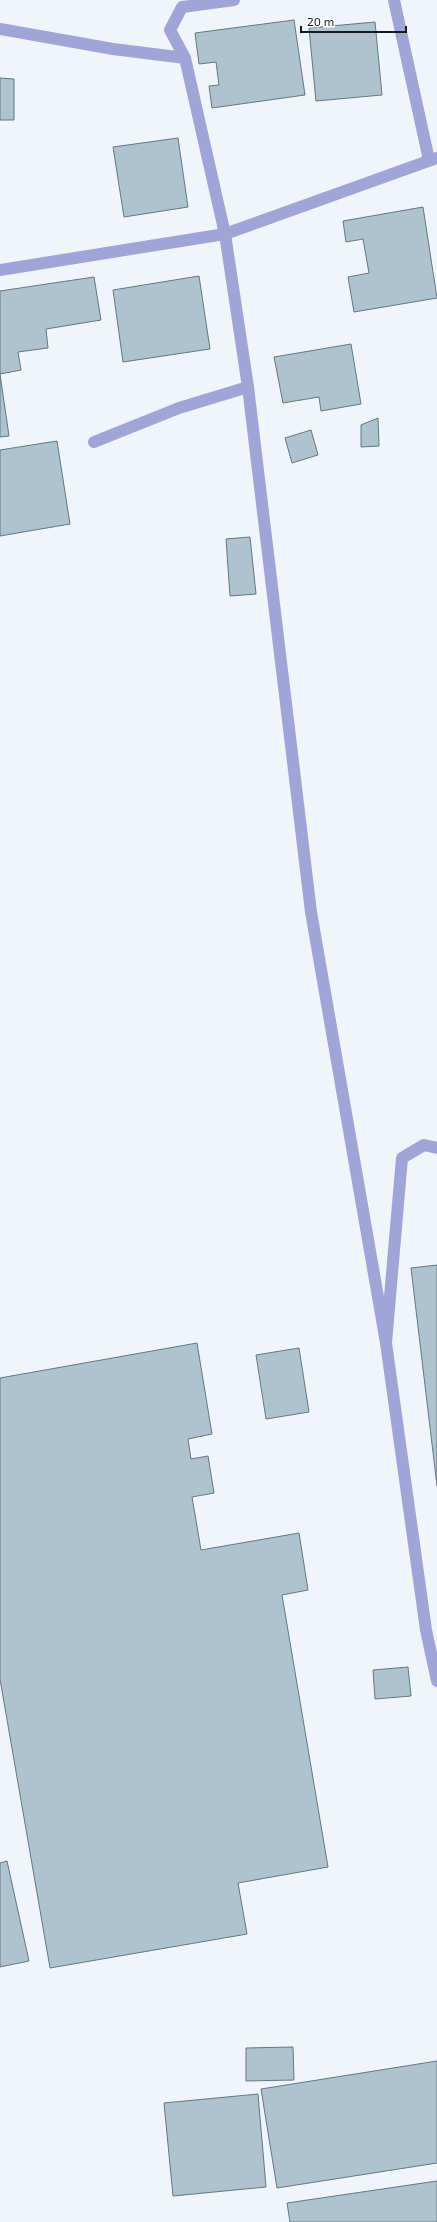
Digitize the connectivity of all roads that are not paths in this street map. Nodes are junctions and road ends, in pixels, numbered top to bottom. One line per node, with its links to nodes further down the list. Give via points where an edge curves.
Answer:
1 (234, 0): 4 (street, via 182,7 170,30)
2 (394, 0): 5 (street)
3 (0, 29): 4 (street, via 113,49)
4 (185, 58): 6 (street)
5 (433, 159): 6 (street)
6 (225, 234): 7 (street); 8 (street)
7 (0, 270)
8 (248, 387): 9 (street, via 179,408); 11 (street, via 311,912)
9 (94, 442)
10 (437, 1148): 11 (street, via 424,1145 402,1158)
11 (386, 1343): 12 (street, via 426,1630)
12 (437, 1681)

